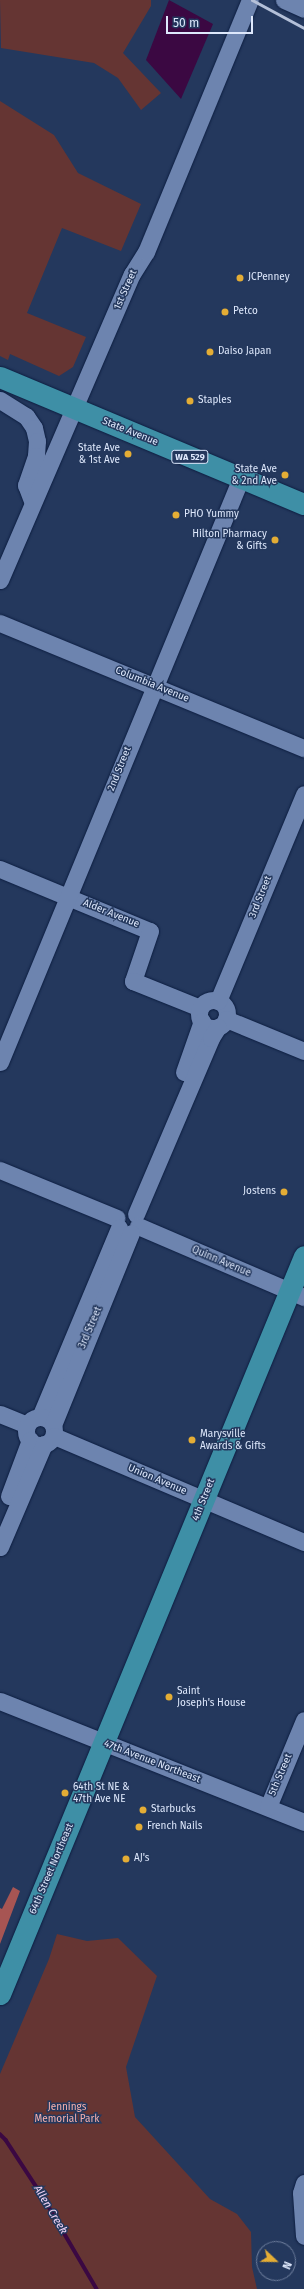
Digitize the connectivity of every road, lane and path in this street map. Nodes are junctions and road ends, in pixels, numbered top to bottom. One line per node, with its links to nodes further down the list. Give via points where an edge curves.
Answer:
1 (250, 0): 6 (street, 1st Street, via 146,252 132,274)
2 (284, 0): 3 (street)
3 (304, 9)
4 (0, 377): 6 (main road, State Avenue / WA 529)
5 (0, 400): 8 (street, via 26,416 34,428 37,440 36,456 26,484)
6 (75, 410): 7 (main road, State Avenue / WA 529); 8 (street, 1st Street)
7 (242, 478): 9 (main road, State Avenue / WA 529); 12 (street, 2nd Street)
8 (32, 501): 10 (street, 1st Street)
9 (304, 504)
10 (0, 580)
11 (0, 623): 12 (street, Columbia Avenue)
12 (154, 686): 13 (street, Columbia Avenue); 16 (street, 2nd Street)
13 (304, 748)
14 (304, 794): 17 (street, 3rd Street)
15 (0, 868): 16 (street, Alder Avenue)
16 (68, 897): 18 (street, Alder Avenue, via 150,931 133,981); 21 (street, 2nd Street)
17 (218, 1000): 18 (street, via 208,1001); 19 (street, via 226,1008)
18 (201, 1015): 19 (street, via 208,1027); 23 (street, 3rd Street, via 188,1062)
19 (222, 1023): 20 (street); 23 (street, 3rd Street, via 211,1038)
20 (304, 1051)
21 (0, 1062)
22 (0, 1170): 23 (street, Quinn Avenue)
23 (128, 1221): 25 (street, Quinn Avenue); 27 (street, 3rd Street)
24 (304, 1256): 25 (main road, 4th Street)
25 (297, 1294): 28 (main road, 4th Street)
26 (0, 1414): 27 (street, Union Avenue)
27 (41, 1431): 28 (street, Union Avenue); 29 (street, 3rd Street); 31 (street, 3rd Street)
28 (204, 1500): 30 (street, Union Avenue); 34 (main road, 4th Street)
29 (0, 1518)
30 (304, 1542)
31 (0, 1547)
32 (0, 1701): 34 (street, 47th Avenue Northeast)
33 (304, 1720): 35 (street, 5th Street)
34 (103, 1744): 35 (street, 47th Avenue Northeast); 37 (main road, 64th Street Northeast)
35 (268, 1807): 36 (street, 47th Avenue Northeast)
36 (304, 1822)
37 (0, 1994)
38 (304, 2183): 39 (street, via 301,2194)
39 (304, 2236)

